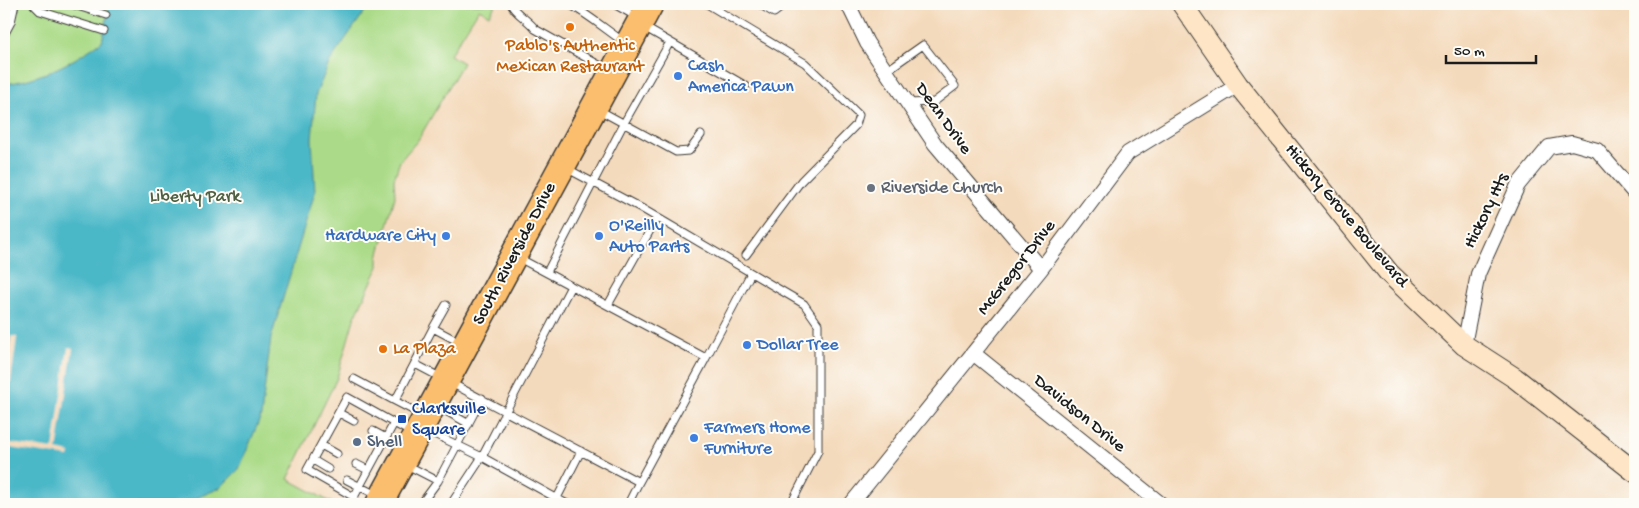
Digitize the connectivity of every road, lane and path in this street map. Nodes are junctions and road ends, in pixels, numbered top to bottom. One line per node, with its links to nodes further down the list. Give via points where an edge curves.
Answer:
1 (16, 4): 15 (lane)
2 (34, 4): 14 (lane, via 40,11)
3 (71, 4): 12 (lane)
4 (511, 4): 18 (lane, via 535,29)
5 (569, 4): 13 (lane, via 597,24)
6 (614, 4): 13 (lane)
7 (707, 4): 29 (lane, via 805,63 859,115 856,125 801,182)
8 (759, 4): 9 (lane, via 774,13)
9 (786, 4)
10 (848, 4): 17 (street, Dean Drive)
11 (1182, 4): 19 (street, Hickory Grove Boulevard)
12 (106, 15)
13 (640, 23): 16 (lane); 18 (highway, South Riverside Drive)
14 (104, 31)
15 (4, 36)
16 (670, 42): 20 (lane); 23 (lane)
17 (886, 71): 21 (street, Dean Drive); 21 (lane, via 923,45 955,86 934,102)
18 (613, 73): 22 (highway, South Riverside Drive)
19 (1238, 85): 31 (street, McGregor Drive, via 1128,153); 38 (street, Hickory Grove Boulevard, via 1389,273)
20 (746, 86)
21 (908, 103): 31 (street, Dean Drive, via 935,144)
22 (594, 107): 23 (lane); 25 (highway, South Riverside Drive)
23 (624, 124): 24 (lane, via 676,152 689,151); 26 (lane)
24 (701, 135)
25 (562, 166): 26 (lane); 30 (highway, South Riverside Drive)
26 (594, 184): 28 (lane); 32 (lane)
27 (1635, 194): 38 (street, Hickory Hts, via 1596,150 1572,143 1549,147 1518,185 1478,274)
28 (657, 218): 33 (lane); 36 (lane)
29 (746, 255)
30 (514, 256): 32 (lane); 39 (highway, South Riverside Drive)
31 (1041, 269): 40 (street, McGregor Drive)
32 (547, 272): 34 (lane)
33 (751, 274): 41 (lane); 76 (lane, via 804,304 818,324 818,451)
34 (571, 286): 36 (lane); 47 (lane)
35 (446, 305): 37 (lane)
36 (608, 306): 41 (lane)
37 (433, 328): 39 (lane); 42 (lane)
38 (1464, 345): 65 (street, Hickory Grove Boulevard, via 1515,378)
39 (466, 346): 44 (highway, South Riverside Drive)
40 (973, 353): 77 (street, McGregor Drive); 78 (street, Davidson Drive)
41 (706, 358): 68 (lane)
42 (415, 364): 44 (lane); 46 (lane)
43 (354, 379): 46 (lane)
44 (447, 380): 45 (lane); 50 (highway, South Riverside Drive)
45 (482, 398): 47 (lane); 52 (lane)
46 (395, 401): 50 (lane)
47 (506, 411): 57 (lane); 59 (lane)
48 (339, 413): 49 (lane); 51 (lane, via 347,398); 55 (lane)
49 (354, 421)
50 (425, 421): 51 (lane); 52 (lane); 56 (lane); 61 (highway, South Riverside Drive)
51 (394, 423): 54 (lane)
52 (469, 424): 56 (lane)
53 (373, 432): 54 (lane)
54 (386, 438): 64 (lane)
55 (321, 445): 58 (lane); 60 (lane)
56 (456, 446): 59 (lane); 67 (lane)
57 (581, 451): 68 (lane); 70 (lane)
58 (338, 454)
59 (482, 457): 70 (lane); 73 (lane)
60 (313, 460): 63 (lane); 69 (lane, via 307,470 354,497)
61 (402, 462): 67 (lane); 71 (highway, South Riverside Drive)
62 (356, 464): 64 (lane)
63 (328, 469)
64 (368, 470): 69 (lane)
65 (1635, 472)
66 (347, 480): 69 (lane)
67 (438, 481): 72 (lane)
68 (640, 482): 75 (lane)
69 (359, 486): 71 (lane)
70 (556, 501): 74 (lane)
71 (385, 502)
72 (421, 504)
73 (451, 504)
74 (567, 504)
75 (628, 504)
76 (791, 504)
77 (851, 504)
78 (1161, 504)

